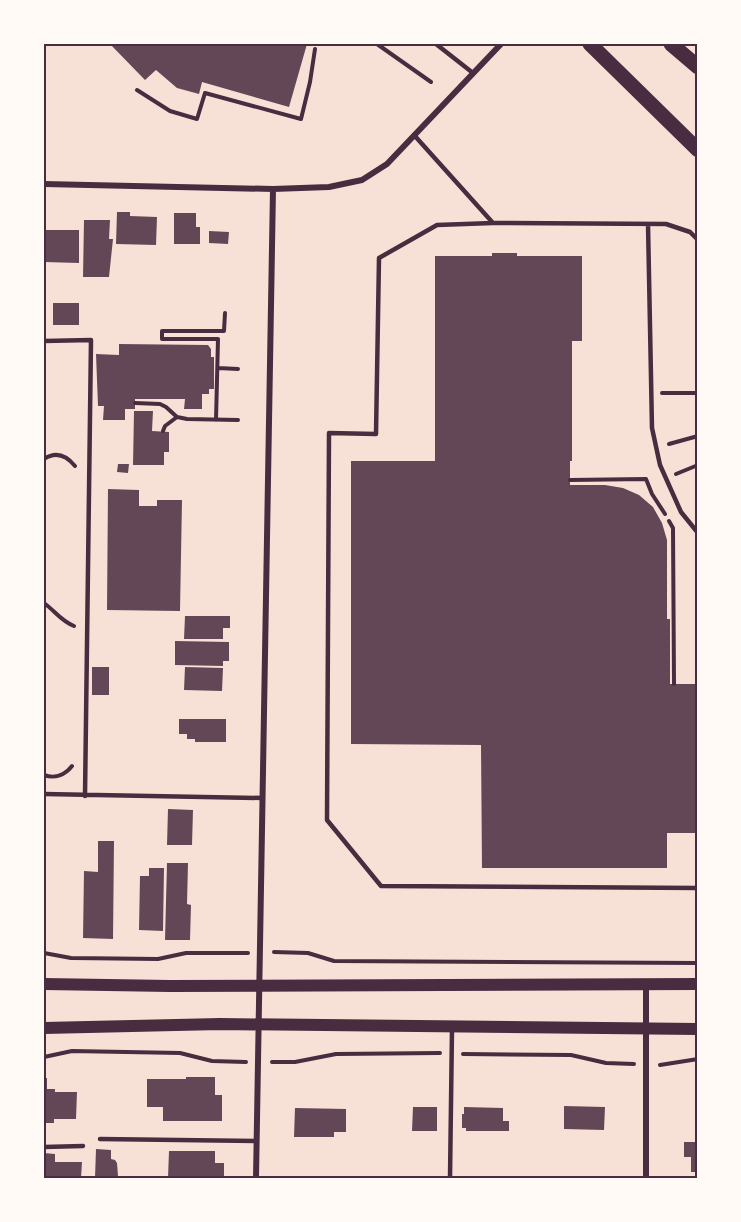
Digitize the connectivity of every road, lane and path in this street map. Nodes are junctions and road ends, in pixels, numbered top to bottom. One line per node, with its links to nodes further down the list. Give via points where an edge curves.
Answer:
1 (376, 44): 9 (path)
2 (436, 44): 8 (lane)
3 (501, 44): 8 (street)
4 (590, 44): 12 (main road)
5 (671, 44): 7 (main road)
6 (315, 49): 10 (path, via 301,118 205,93 197,119 170,111)
7 (698, 67)
8 (473, 73): 11 (street)
9 (431, 82)
10 (137, 90)
11 (414, 135): 14 (street, via 387,164 362,180 329,187); 15 (lane)
12 (698, 150)
13 (44, 184): 14 (street)
14 (273, 189): 40 (street)
15 (493, 223): 16 (lane); 41 (lane, via 437,225 379,258 376,434 328,433 327,820 381,886)
16 (648, 224): 17 (lane, via 666,224 690,232); 22 (lane)
17 (698, 240)
18 (225, 313): 20 (path, via 224,331 162,331 162,339 218,339)
19 (44, 341): 39 (lane, via 91,340)
20 (218, 368): 21 (path); 26 (path)
21 (238, 369)
22 (651, 393): 23 (path); 30 (lane)
23 (698, 393)
24 (135, 403): 25 (path, via 160,404)
25 (177, 417): 26 (path); 28 (path)
26 (216, 420): 27 (path)
27 (238, 420)
28 (163, 431)
29 (698, 436): 30 (path)
30 (656, 448): 34 (lane, via 681,512)
31 (44, 459): 32 (path, via 56,453)
32 (75, 466)
33 (570, 480): 37 (path, via 646,479 673,528)
34 (698, 533)
35 (44, 603): 36 (path)
36 (74, 626)
37 (674, 684)
38 (44, 794): 39 (lane)
39 (85, 796): 40 (lane)
40 (262, 798): 49 (street)
41 (698, 888)
42 (277, 952): 45 (path, via 308,953 334,961)
43 (44, 953): 44 (path, via 71,958 158,959 186,953)
44 (240, 953)
45 (698, 963)
46 (44, 984): 49 (main road)
47 (646, 984): 48 (main road); 49 (main road); 53 (street)
48 (698, 984)
49 (259, 986): 50 (street)
50 (258, 1024): 51 (main road); 52 (main road); 60 (street)
51 (452, 1026): 53 (main road); 64 (lane)
52 (44, 1028)
53 (646, 1028): 54 (main road); 65 (street)
54 (698, 1029)
55 (44, 1057): 57 (path, via 72,1051 170,1053)
56 (698, 1059): 58 (path)
57 (238, 1062)
58 (660, 1065)
59 (100, 1138): 60 (lane)
60 (256, 1141): 63 (street)
61 (83, 1146): 62 (lane)
62 (44, 1147)
63 (256, 1179)
64 (450, 1179)
65 (646, 1179)

